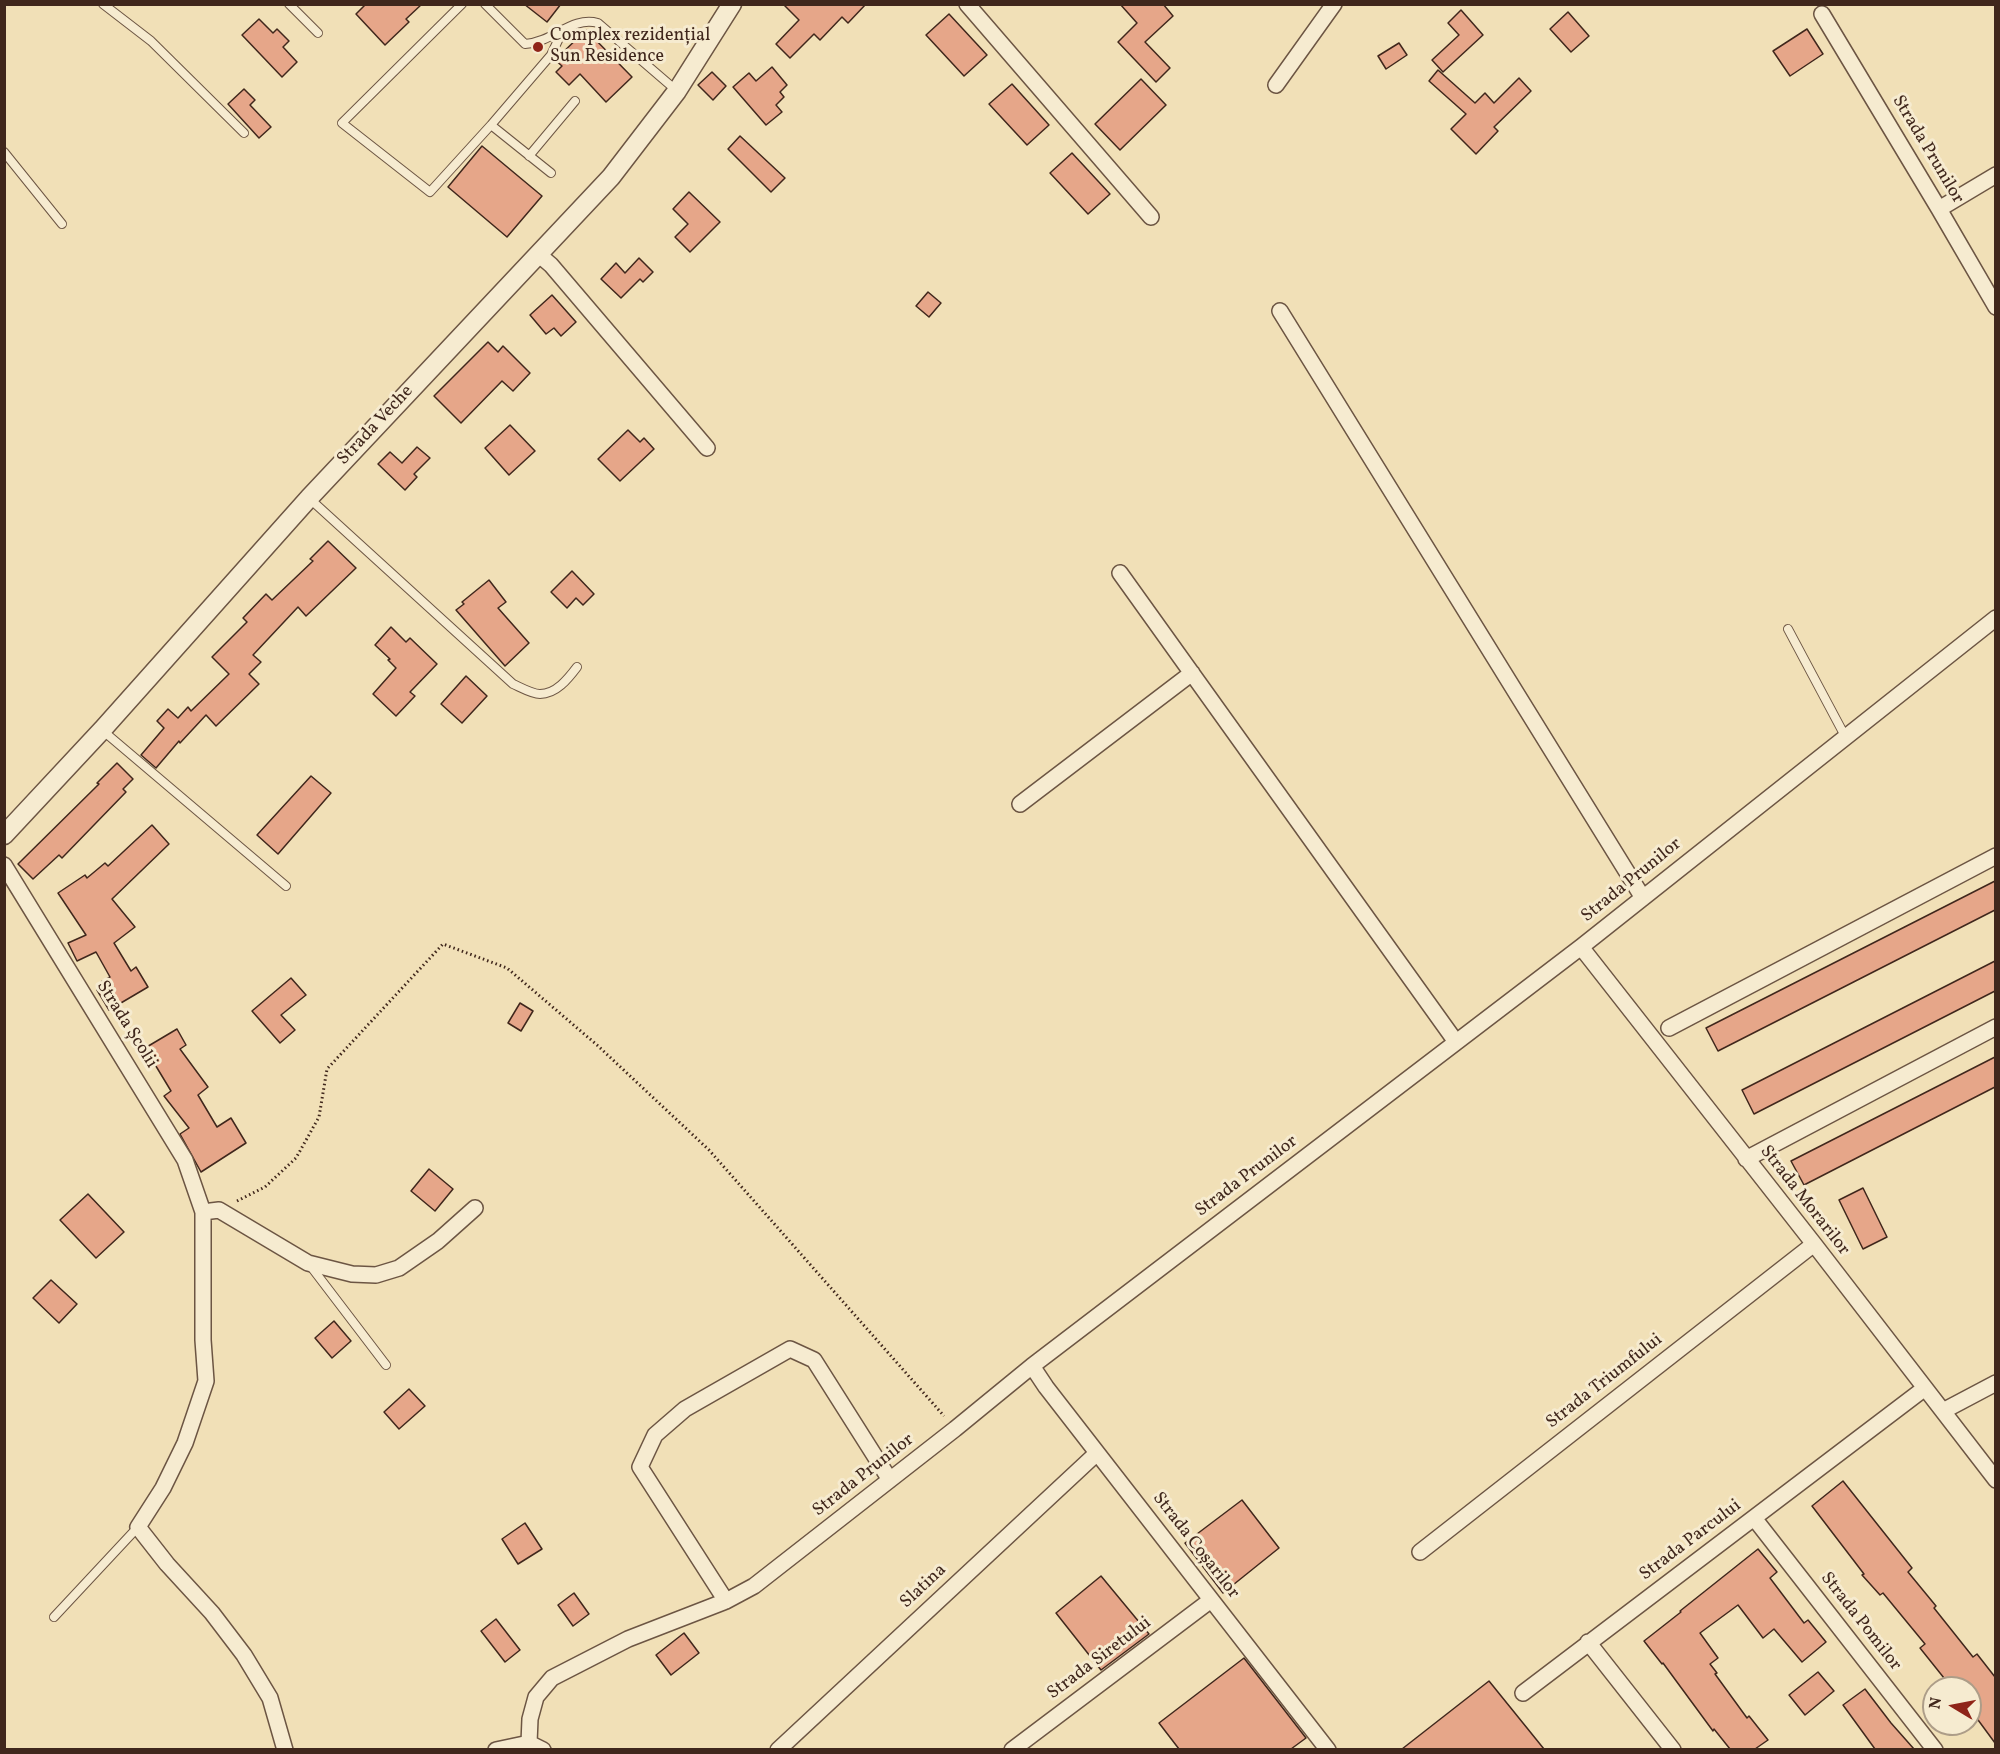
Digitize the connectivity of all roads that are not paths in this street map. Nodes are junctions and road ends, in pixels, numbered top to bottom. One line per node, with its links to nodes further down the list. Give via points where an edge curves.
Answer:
1 (103, 4): 15 (lane, via 151,41)
2 (288, 4): 10 (lane)
3 (462, 4): 14 (lane, via 342,123 430,192)
4 (485, 4): 9 (lane, via 525,44)
5 (732, 4): 12 (street, Strada Veche)
6 (967, 4): 21 (street)
7 (1330, 6): 11 (street)
8 (1822, 14): 20 (street, Strada Prunilor)
9 (563, 30): 12 (lane, via 587,20 598,23); 14 (lane, via 551,55)
10 (318, 33)
11 (1276, 85)
12 (677, 91): 23 (street, Strada Veche, via 611,177)
13 (575, 101): 17 (lane)
14 (491, 125): 17 (lane)
15 (244, 133)
16 (4, 152): 22 (lane)
17 (530, 156): 18 (lane)
18 (551, 173)
19 (1995, 175): 20 (street)
20 (1939, 209): 24 (street, Strada Prunilor)
21 (1151, 218)
22 (62, 224)
23 (538, 254): 26 (street); 27 (street, Strada Veche)
24 (1995, 307)
25 (1280, 311): 40 (street)
26 (707, 448)
27 (309, 498): 31 (lane, via 513,684 539,694 556,689); 33 (street, Strada Veche)
28 (1120, 573): 32 (street)
29 (1995, 618): 34 (street, Strada Prunilor)
30 (1788, 629): 34 (lane)
31 (577, 667)
32 (1192, 673): 35 (street); 44 (street)
33 (102, 730): 36 (street, Strada Veche); 39 (lane)
34 (1845, 736): 40 (street, Strada Prunilor)
35 (1020, 804)
36 (4, 835)
37 (1995, 856): 43 (street)
38 (4, 865): 47 (street, Strada Școlii, via 185,1160)
39 (286, 886)
40 (1643, 898): 41 (street, Strada Prunilor)
41 (1581, 947): 44 (street, Strada Prunilor); 45 (street, Strada Morarilor)
42 (1995, 1027): 45 (street)
43 (1669, 1028)
44 (1456, 1042): 51 (street, Strada Prunilor)
45 (1746, 1159): 48 (street, Strada Morarilor)
46 (475, 1208): 49 (street, via 399,1268 376,1275 352,1274)
47 (203, 1212): 49 (street, via 219,1210); 59 (street, Strada Școlii, via 206,1381 185,1443)
48 (1814, 1244): 53 (street, Strada Morarilor); 60 (street, Strada Triumfului)
49 (308, 1263): 50 (lane)
50 (386, 1365)
51 (1032, 1366): 55 (street, Strada Coșarilor); 56 (street, Strada Prunilor)
52 (1995, 1383): 54 (street)
53 (1925, 1388): 54 (street, Strada Morarilor); 58 (street, Strada Parcului)
54 (1943, 1411): 57 (street, Strada Morarilor)
55 (1097, 1453): 61 (street, Strada Coșarilor); 69 (street, Slatina)
56 (890, 1480): 62 (street, Strada Prunilor, via 754,1586); 62 (street, via 814,1360 790,1349 685,1409 655,1435 640,1467)
57 (1995, 1480)
58 (1754, 1518): 64 (street, Strada Parcului); 73 (street, Strada Pomilor)
59 (138, 1527): 63 (lane); 67 (street, via 244,1655 270,1698)
60 (1420, 1552)
61 (1211, 1600): 70 (street, Strada Siretului); 71 (street, Strada Coșarilor)
62 (726, 1601): 66 (street, Strada Prunilor, via 628,1639 552,1678 536,1697 530,1719)
63 (54, 1617)
64 (1588, 1642): 65 (street, Strada Parcului); 72 (street)
65 (1522, 1693)
66 (536, 1746): 68 (street)
67 (285, 1749)
68 (496, 1749)
69 (778, 1749)
70 (1012, 1749)
71 (1328, 1749)
72 (1673, 1749)
73 (1935, 1749)

